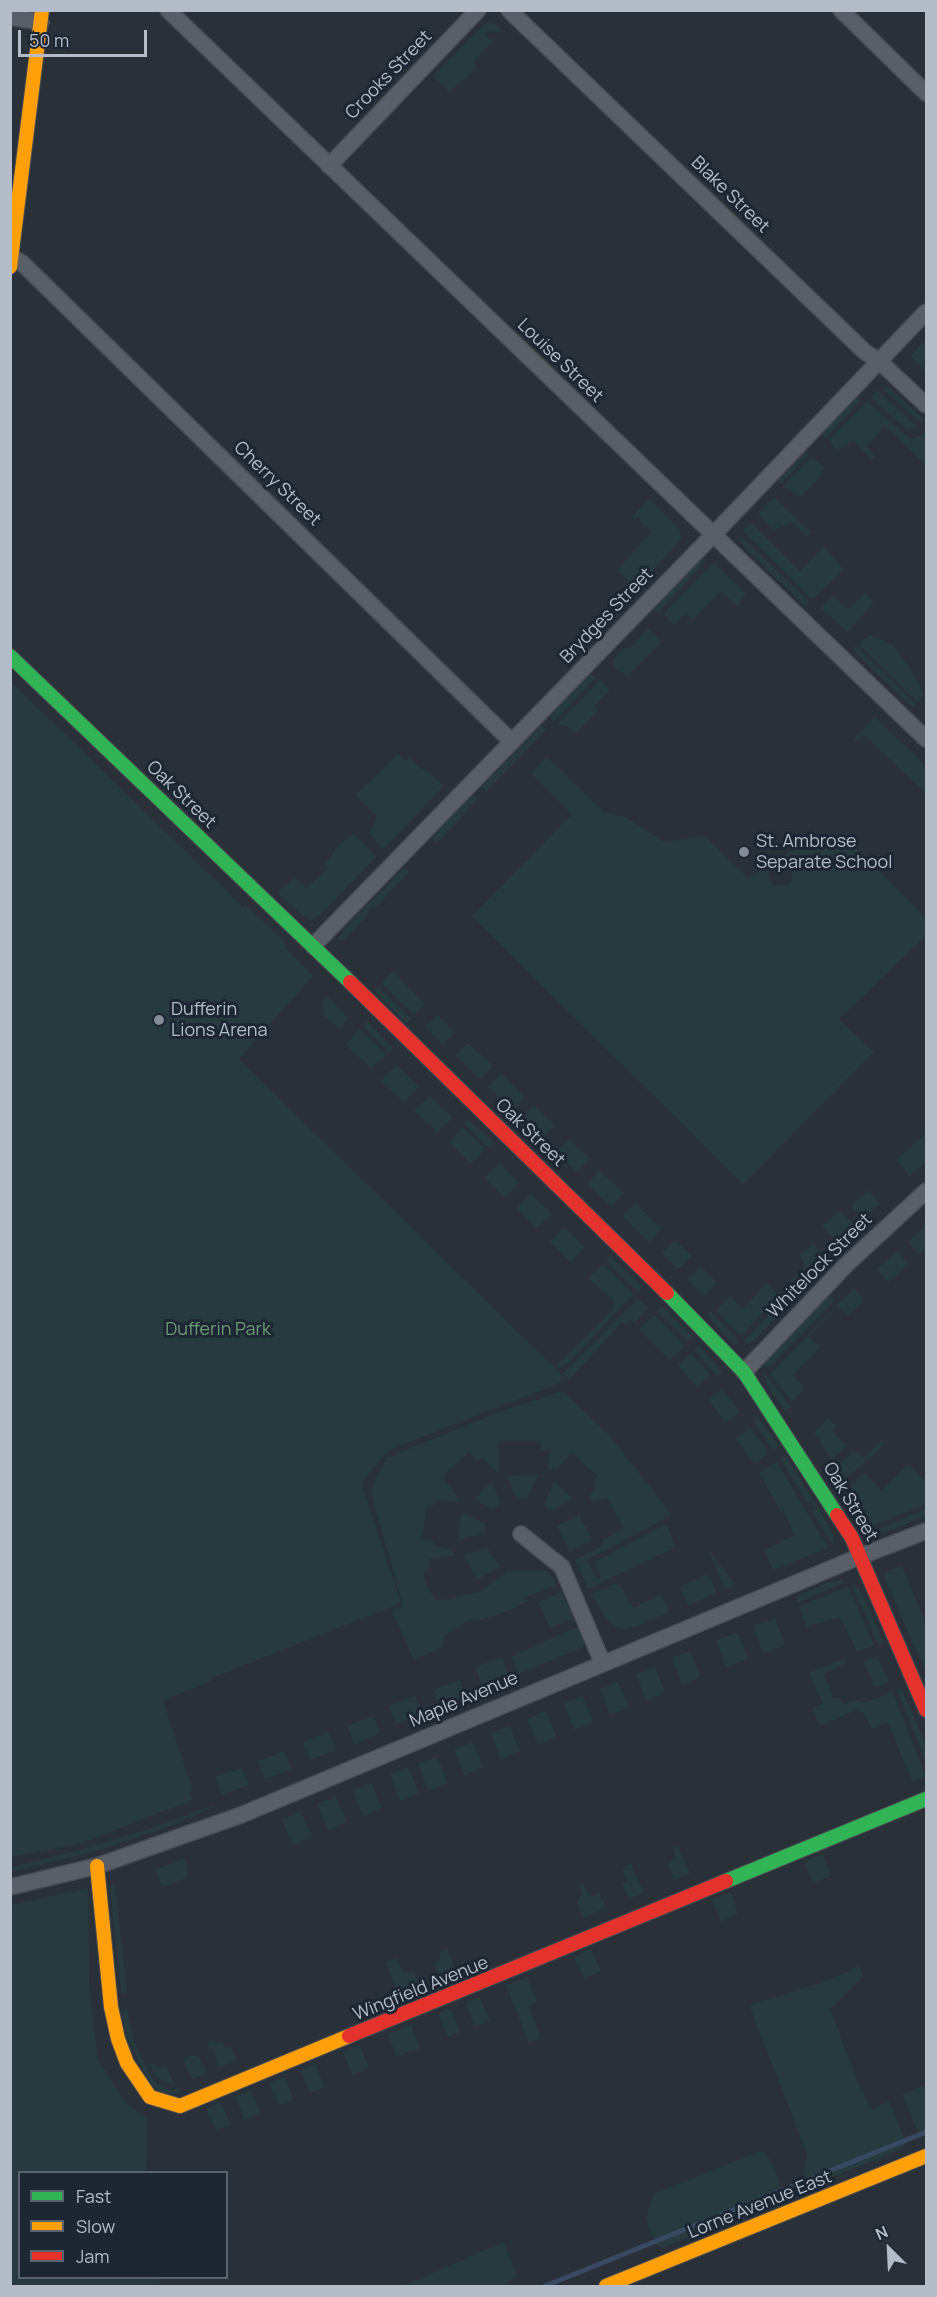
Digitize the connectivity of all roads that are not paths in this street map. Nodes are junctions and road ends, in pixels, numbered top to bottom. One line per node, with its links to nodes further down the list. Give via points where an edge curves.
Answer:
1 (168, 10): 8 (street, Louise Street)
2 (478, 10): 8 (street, Crooks Street)
3 (509, 10): 11 (street, Blake Street)
4 (841, 10): 7 (street)
5 (42, 16): 6 (street); 9 (street)
6 (10, 17)
7 (927, 93)
8 (329, 166): 13 (street, Louise Street)
9 (11, 262): 16 (street, Cherry Street, via 22,263)
10 (927, 312): 11 (street, Brydges Street)
11 (879, 362): 12 (street, Blake Street); 13 (street, Brydges Street)
12 (927, 405)
13 (713, 535): 15 (street, Louise Street); 16 (street, Brydges Street)
14 (10, 656): 17 (street, Oak Street)
15 (927, 739)
16 (512, 742): 17 (street, Brydges Street)
17 (313, 946): 19 (street, Oak Street)
18 (927, 1191): 19 (street, Whitelock Street, via 846,1265)
19 (744, 1372): 22 (street, Oak Street, via 800,1454)
20 (927, 1531): 22 (street, Maple Avenue)
21 (521, 1534): 23 (street, via 562,1567)
22 (861, 1556): 23 (street, Maple Avenue); 24 (street, Oak Street)
23 (603, 1664): 26 (street, Maple Avenue, via 241,1815)
24 (927, 1710)
25 (927, 1799): 26 (street, Wingfield Avenue, via 180,2106 150,2097 127,2063 118,2039 111,2007)
26 (97, 1866): 27 (street, Maple Avenue)
27 (10, 1887)
28 (927, 2156): 29 (street, Lorne Avenue East)
29 (606, 2286)

